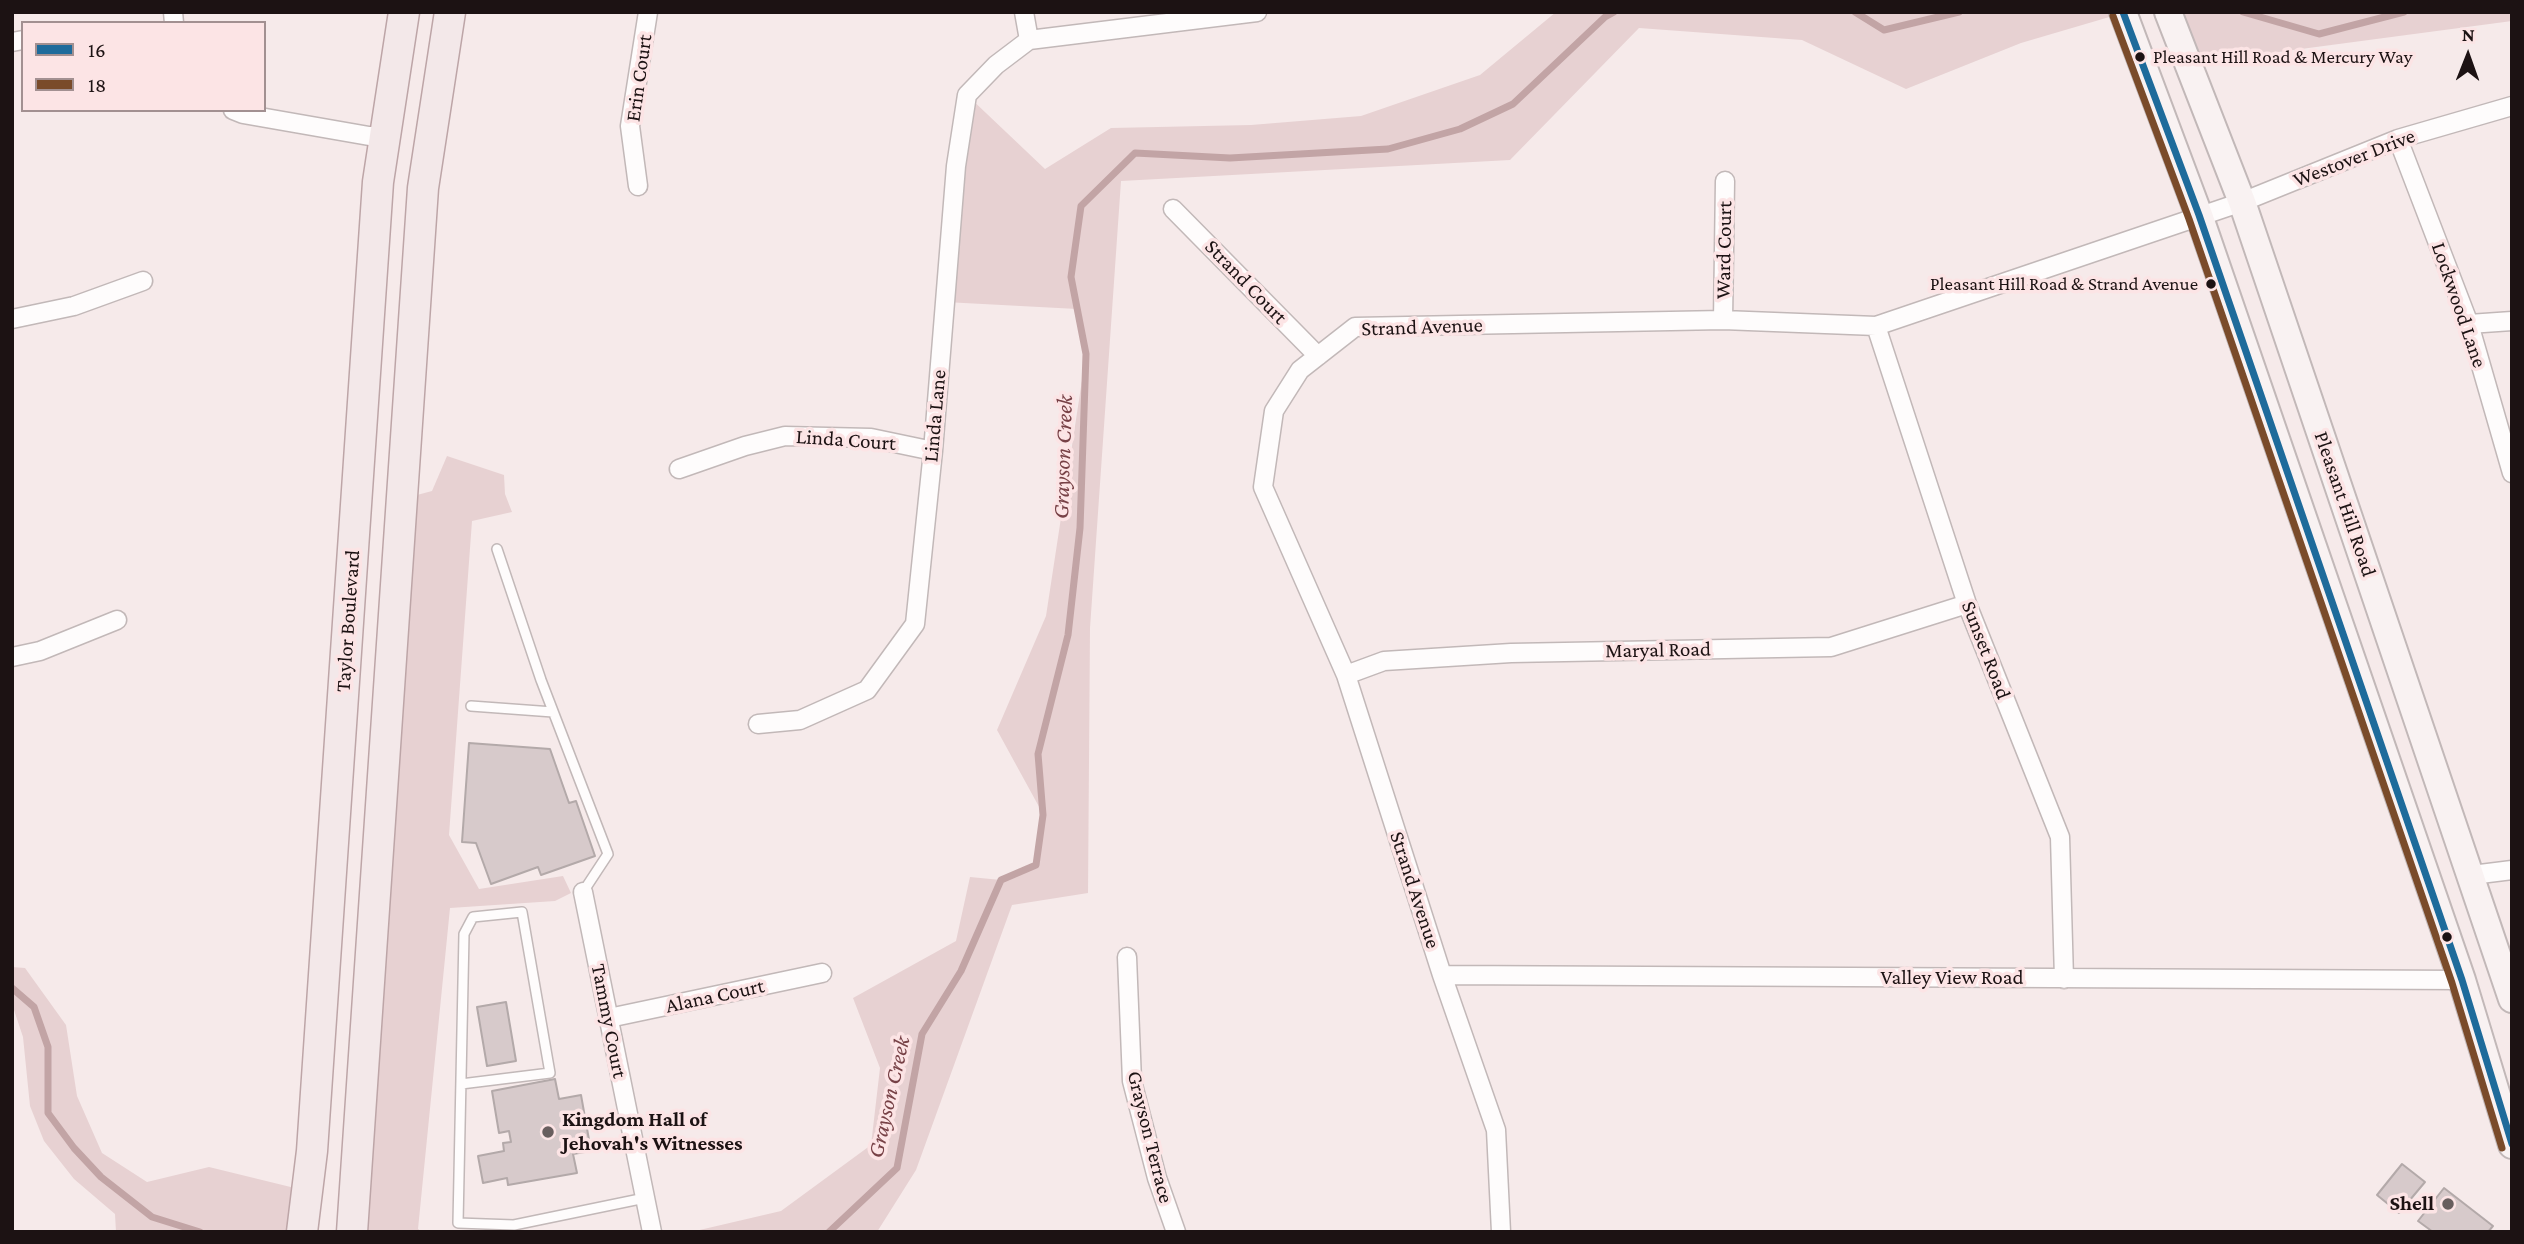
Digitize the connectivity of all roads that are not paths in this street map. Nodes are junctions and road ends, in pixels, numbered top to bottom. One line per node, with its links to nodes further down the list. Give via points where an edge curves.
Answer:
1 (404, 12): 11 (main road, Taylor Boulevard)
2 (450, 12): 50 (main road, via 423,188)
3 (648, 12): 14 (street, Erin Court, via 630,126)
4 (1024, 12): 8 (street)
5 (1256, 12): 8 (street)
6 (2123, 12): 17 (main road)
7 (2168, 12): 15 (main road, Pleasant Hill Road)
8 (1029, 40): 25 (street, Linda Lane, via 967,95 956,166)
9 (2512, 106): 12 (street, Westover Drive)
10 (238, 112): 11 (street)
11 (384, 136): 49 (main road, Taylor Boulevard, via 312,1151)
12 (2398, 139): 15 (street, Westover Drive); 22 (street, Lockwood Lane)
13 (1725, 181): 20 (street, Ward Court)
14 (638, 186)
15 (2242, 202): 17 (street, Westover Drive); 37 (main road, Pleasant Hill Road)
16 (1173, 209): 24 (street, Strand Court)
17 (2199, 215): 23 (street, Strand Avenue); 43 (main road)
18 (143, 281): 19 (street, via 74,306)
19 (12, 319)
20 (1723, 320): 23 (street, Strand Avenue); 24 (street, Strand Avenue, via 1355,327)
21 (2512, 321): 22 (street)
22 (2469, 324): 27 (street, Lockwood Lane)
23 (1876, 326): 29 (street, Sunset Road)
24 (1318, 356): 32 (street, Strand Avenue, via 1300,370 1274,411 1263,487)
25 (933, 451): 26 (street, Linda Court, via 871,438 785,436); 35 (street, Linda Lane, via 915,624 867,690 800,720)
26 (679, 469)
27 (2512, 473)
28 (497, 550): 34 (lane)
29 (1967, 604): 32 (street, Maryal Road, via 1831,648 1511,653 1384,661); 42 (street, Sunset Road, via 2060,837)
30 (117, 620): 31 (street, via 40,651)
31 (12, 657)
32 (1346, 675): 41 (street, Strand Avenue)
33 (471, 706): 34 (lane)
34 (553, 712): 38 (lane, via 608,854)
35 (758, 724)
36 (2512, 870): 37 (street)
37 (2472, 875): 44 (main road, Pleasant Hill Road)
38 (583, 892): 45 (street, Tammy Court)
39 (1127, 957): 52 (street, Grayson Terrace, via 1132,1080)
40 (822, 973): 45 (street, Alana Court)
41 (1442, 975): 42 (street, Valley View Road); 53 (street, Strand Avenue, via 1496,1130)
42 (2064, 979): 43 (street, Valley View Road)
43 (2462, 980): 47 (main road)
44 (2512, 999)
45 (609, 1018): 48 (street, Tammy Court)
46 (461, 1084): 46 (lane, via 464,934 473,917 522,912 550,1073); 48 (lane, via 458,1223 514,1226)
47 (2512, 1145)
48 (645, 1198): 51 (street, Tammy Court)
49 (302, 1232)
50 (352, 1232)
51 (652, 1232)
52 (1176, 1232)
53 (1501, 1232)

